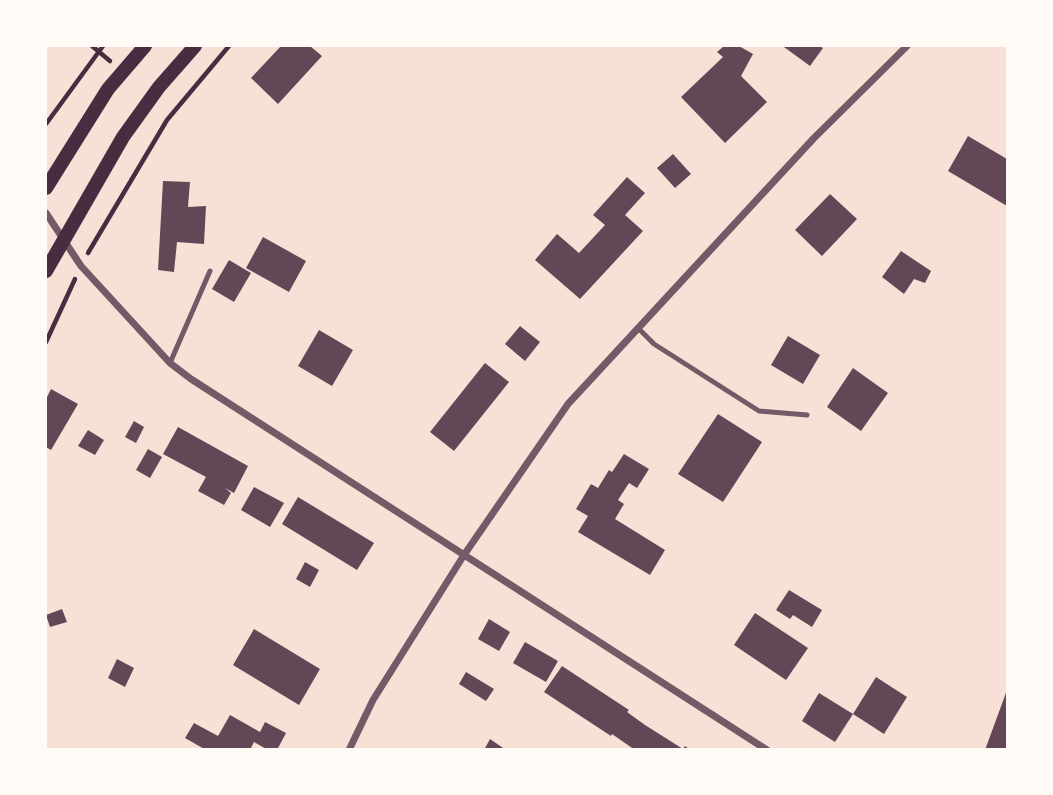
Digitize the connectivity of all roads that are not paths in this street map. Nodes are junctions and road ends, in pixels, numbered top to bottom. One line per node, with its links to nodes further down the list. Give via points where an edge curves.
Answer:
1 (145, 46): 4 (main road, via 108,89)
2 (195, 46): 6 (main road, via 123,137)
3 (907, 46): 9 (street, via 814,138)
4 (46, 188)
5 (46, 213): 6 (street)
6 (63, 241): 7 (main road); 10 (street)
7 (46, 271)
8 (210, 271): 10 (lane)
9 (638, 328): 11 (lane, via 654,344 759,411); 12 (street, via 568,404)
10 (170, 363): 12 (street)
11 (807, 415)
12 (464, 555): 13 (street, via 373,700); 14 (street)
13 (349, 750)
14 (767, 750)

